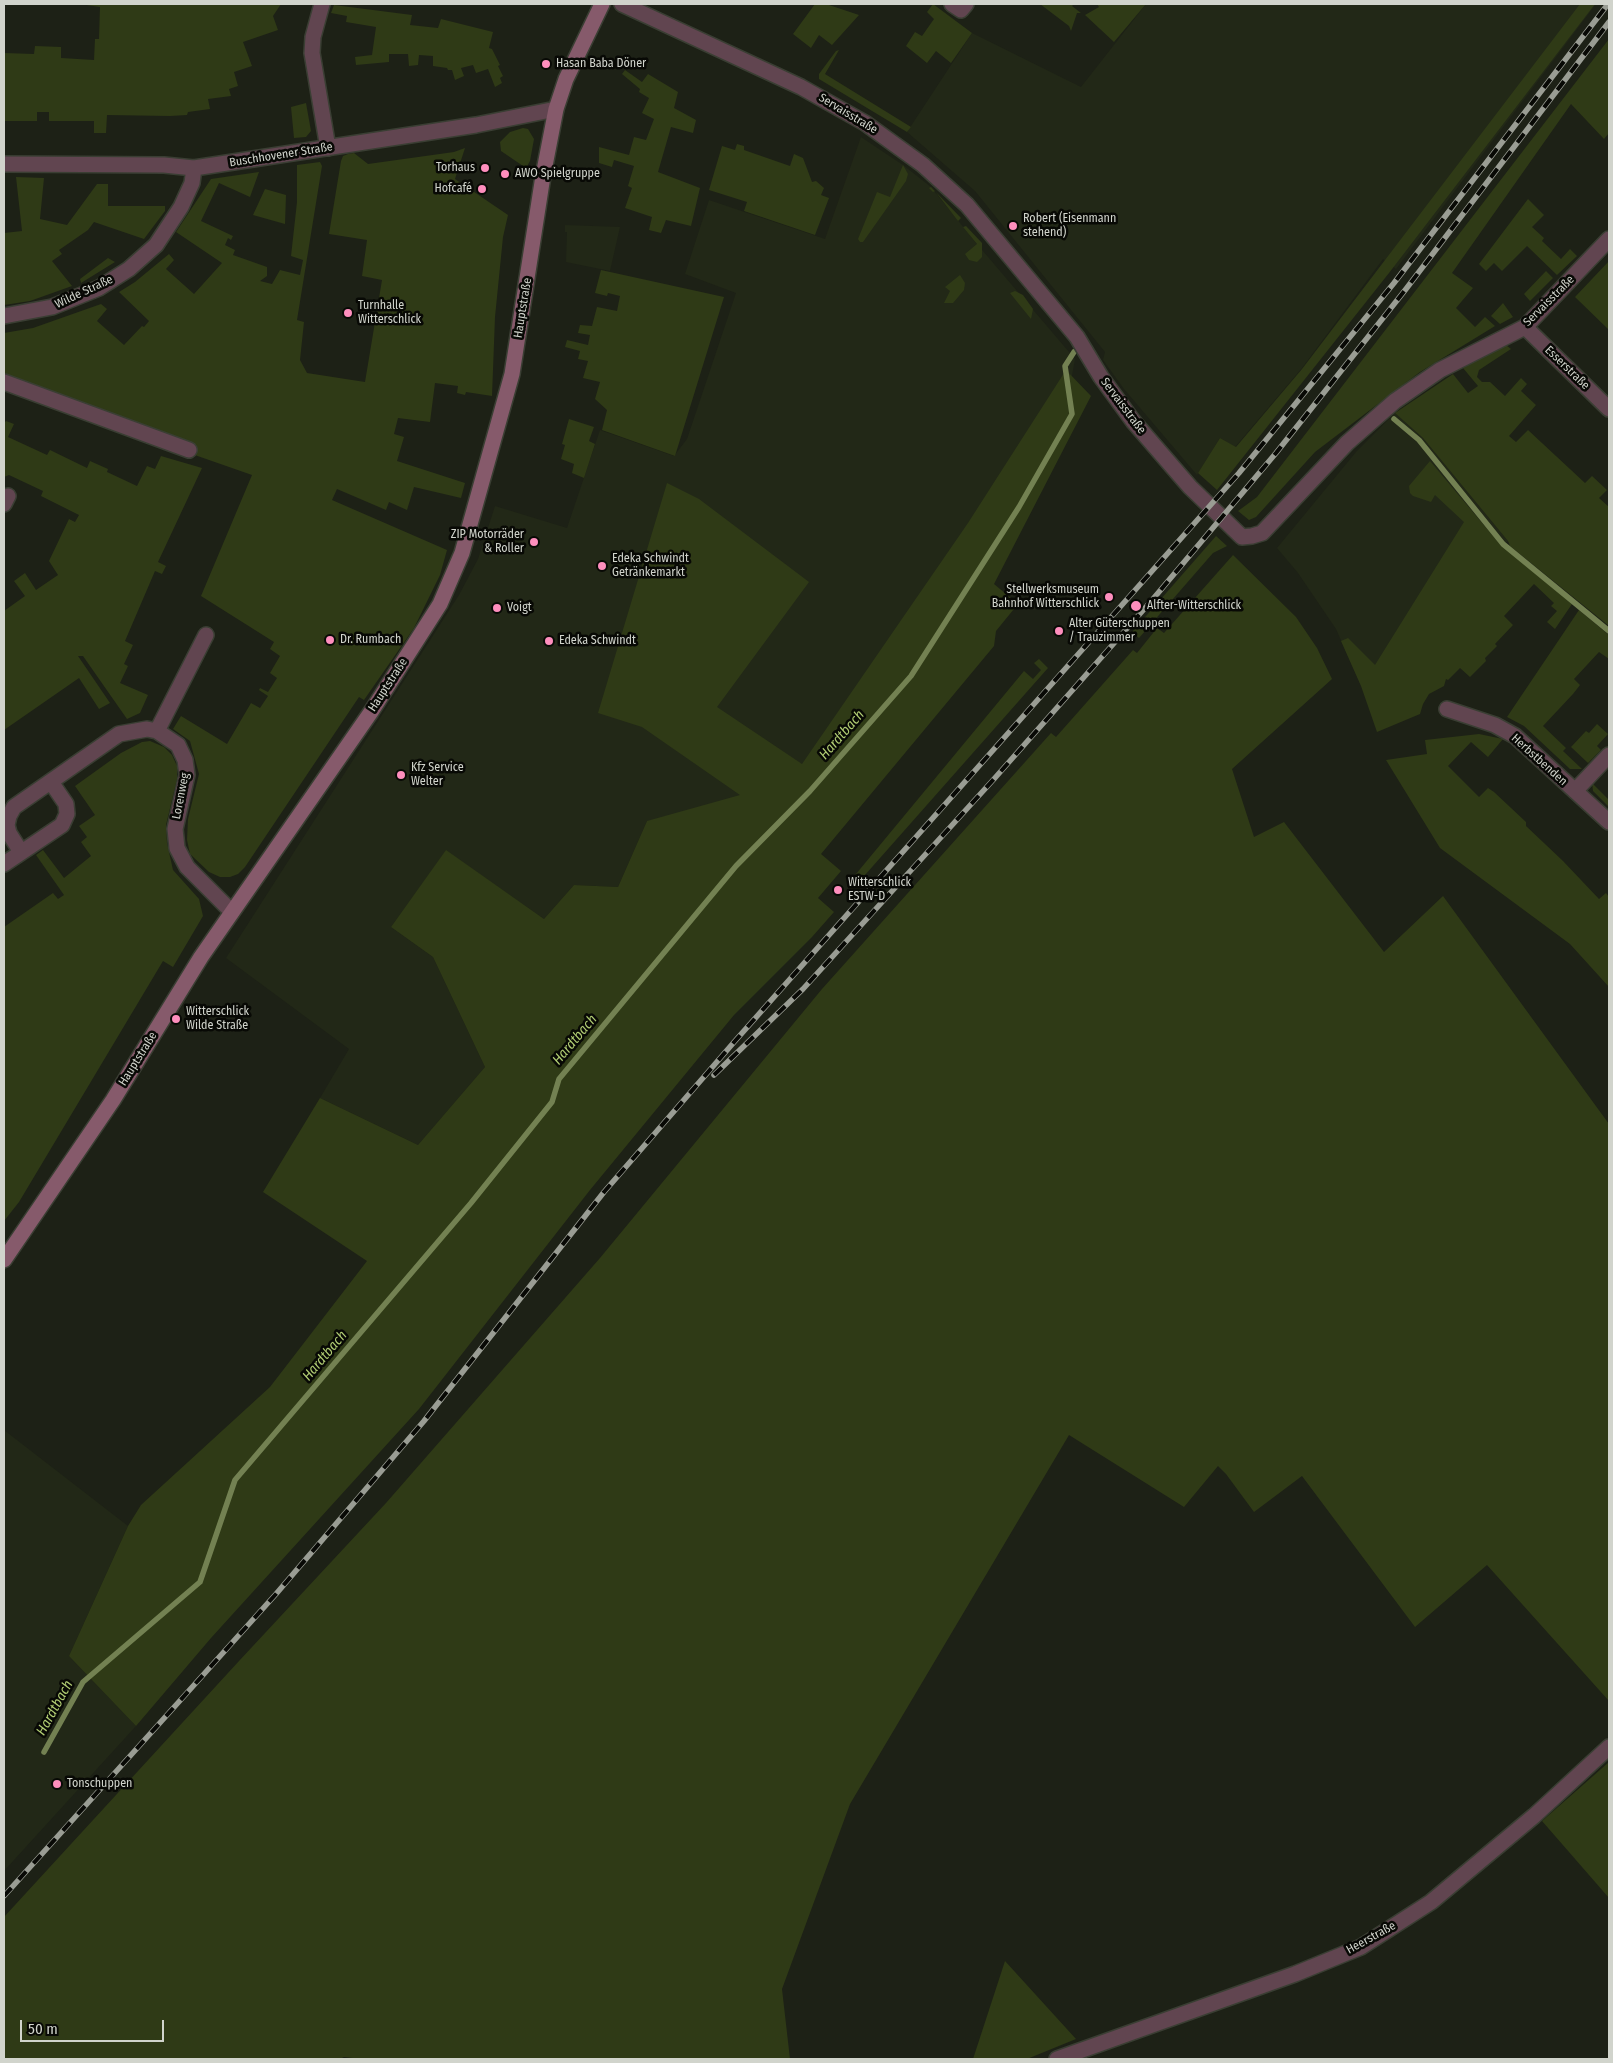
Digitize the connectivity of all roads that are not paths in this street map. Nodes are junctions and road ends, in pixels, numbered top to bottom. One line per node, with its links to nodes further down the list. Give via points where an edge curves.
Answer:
1 (322, 4): 5 (street, via 312,53)
2 (602, 4): 4 (main road, Hauptstraße)
3 (622, 4): 10 (street, Servaisstraße, via 802,87 865,123 923,165 967,205 1077,337 1133,421 1190,487 1242,537 1262,533 1347,443 1395,401 1440,370)
4 (556, 109): 5 (street, Buschhovener Straße); 23 (main road, Hauptstraße, via 512,374 461,558 440,604 382,695)
5 (328, 148): 7 (street, Buschhovener Straße)
6 (4, 164): 7 (street, Buschhovener Straße)
7 (194, 168): 9 (street, Wilde Straße, via 192,183 181,207 156,245 129,269 99,288 52,308)
8 (1609, 239): 10 (street, Servaisstraße)
9 (4, 316)
10 (1525, 327): 12 (street, Esserstraße)
11 (4, 382): 13 (street)
12 (1609, 409)
13 (189, 450)
14 (206, 635): 16 (street)
15 (1447, 709): 19 (street, Herbstbenden, via 1495,725 1514,736)
16 (157, 731): 18 (street, via 147,729 119,734); 23 (street, Lorenweg, via 178,745 185,760 187,775 175,829 177,848 187,867)
17 (1609, 755): 19 (street, Herbstbenden)
18 (51, 782): 21 (street, via 14,807 9,816 9,833); 21 (street, via 66,804 67,814 62,825)
19 (1575, 791): 20 (street, Herbstbenden)
20 (1609, 822)
21 (21, 852): 22 (street)
22 (4, 864)
23 (232, 912): 24 (main road, Hauptstraße, via 114,1100)
24 (4, 1260)
25 (1609, 1747): 26 (street, Heerstraße, via 1534,1816 1431,1902 1361,1947 1295,1974)
26 (1057, 2059)

